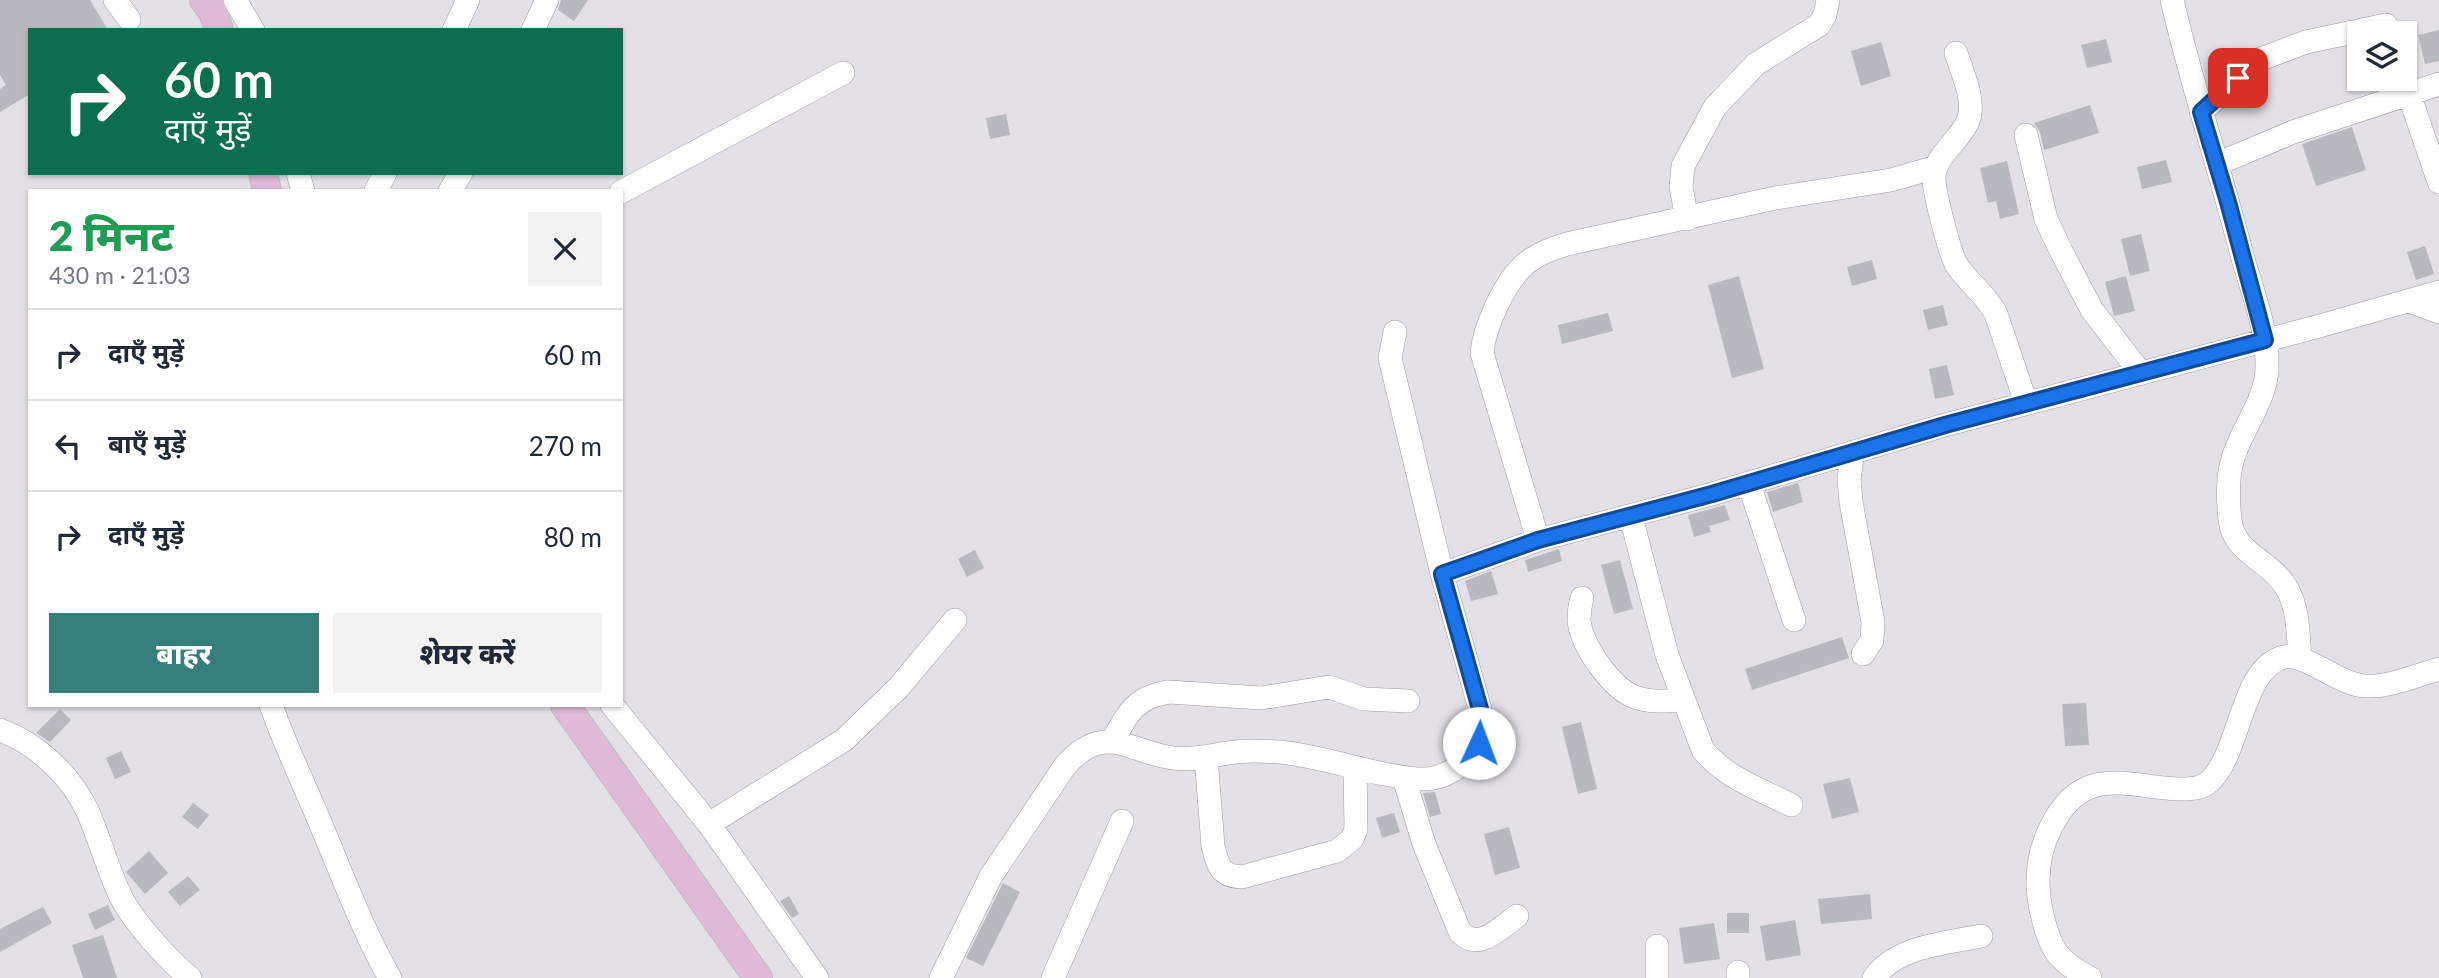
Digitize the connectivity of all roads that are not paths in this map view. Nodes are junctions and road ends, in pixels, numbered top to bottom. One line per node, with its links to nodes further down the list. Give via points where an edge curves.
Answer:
1 (116, 0): 7 (street)
2 (204, 0): 8 (main road)
3 (468, 0): 9 (street)
4 (547, 0): 10 (street)
5 (1828, 0): 22 (street, via 1819,25 1756,64 1715,107 1683,166 1681,187)
6 (2172, 0): 16 (street)
7 (129, 19)
8 (218, 28)
9 (455, 28)
10 (534, 28)
11 (2347, 34): 16 (street, via 2306,42 2261,59)
12 (1956, 53): 19 (street, via 1969,95 1969,120)
13 (843, 74): 21 (street)
14 (2439, 84): 15 (street)
15 (2409, 94): 18 (street, via 2293,132); 20 (street)
16 (2201, 112): 18 (street)
17 (2026, 135): 28 (street, via 2046,219 2061,251 2092,310)
18 (2217, 164): 27 (street)
19 (1936, 167): 22 (street, via 1891,180 1775,198); 29 (street, via 1936,191 1955,262 1989,301)
20 (2439, 181)
21 (623, 191)
22 (1687, 219): 33 (street, via 1542,253 1521,267 1496,308 1483,343 1483,363)
23 (2439, 292): 24 (street)
24 (2409, 301): 25 (street); 27 (street)
25 (2439, 312)
26 (1395, 332): 34 (street, via 1390,358)
27 (2265, 340): 28 (street); 39 (street, via 2264,384 2232,461 2230,522 2242,547 2286,586 2297,620)
28 (2140, 372): 29 (street)
29 (2026, 403): 30 (street)
30 (1853, 452): 31 (street); 38 (street, via 1851,502 1873,622 1872,640)
31 (1749, 484): 32 (street); 37 (street)
32 (1631, 516): 33 (street); 41 (street, via 1667,654)
33 (1538, 540): 34 (street)
34 (1442, 574): 50 (street, via 1483,728 1479,743 1457,769 1426,779)
35 (1582, 598): 41 (street, via 1582,635 1615,685 1648,701)
36 (956, 620): 53 (street, via 844,740)
37 (1794, 620)
38 (1863, 654)
39 (2300, 659): 40 (street, via 2366,687); 65 (street, via 2275,660 2255,682 2234,738 2211,781 2189,789 2098,783 2070,801 2055,819 2039,862 2040,908 2055,952)
40 (2439, 668)
41 (1684, 700): 51 (street, via 1703,750 1714,763)
42 (1408, 701): 47 (street, via 1364,699 1329,687 1261,698 1169,692 1155,694 1129,711)
43 (272, 707): 58 (street, via 347,892)
44 (566, 707): 59 (main road)
45 (614, 707): 53 (street)
46 (0, 730): 57 (street, via 40,751 70,783 87,810 122,899)
47 (1112, 742): 48 (street, via 1159,756); 61 (street, via 1089,746 1065,766 991,876)
48 (1206, 757): 49 (street, via 1237,751 1283,752); 49 (street, via 1216,860 1229,876 1242,877 1337,851 1352,839 1356,829)
49 (1355, 768): 50 (street)
50 (1404, 778): 54 (street, via 1424,844 1460,932 1474,942)
51 (1791, 805)
52 (1122, 821): 62 (street)
53 (709, 824): 60 (street)
54 (1517, 916)
55 (1981, 936): 64 (street, via 1911,951 1891,961)
56 (1657, 946): 63 (street)
57 (190, 978)
58 (390, 978)
59 (758, 978)
60 (817, 978)
61 (941, 978)
62 (1053, 978)
63 (1657, 978)
64 (1874, 978)
65 (2090, 978)

